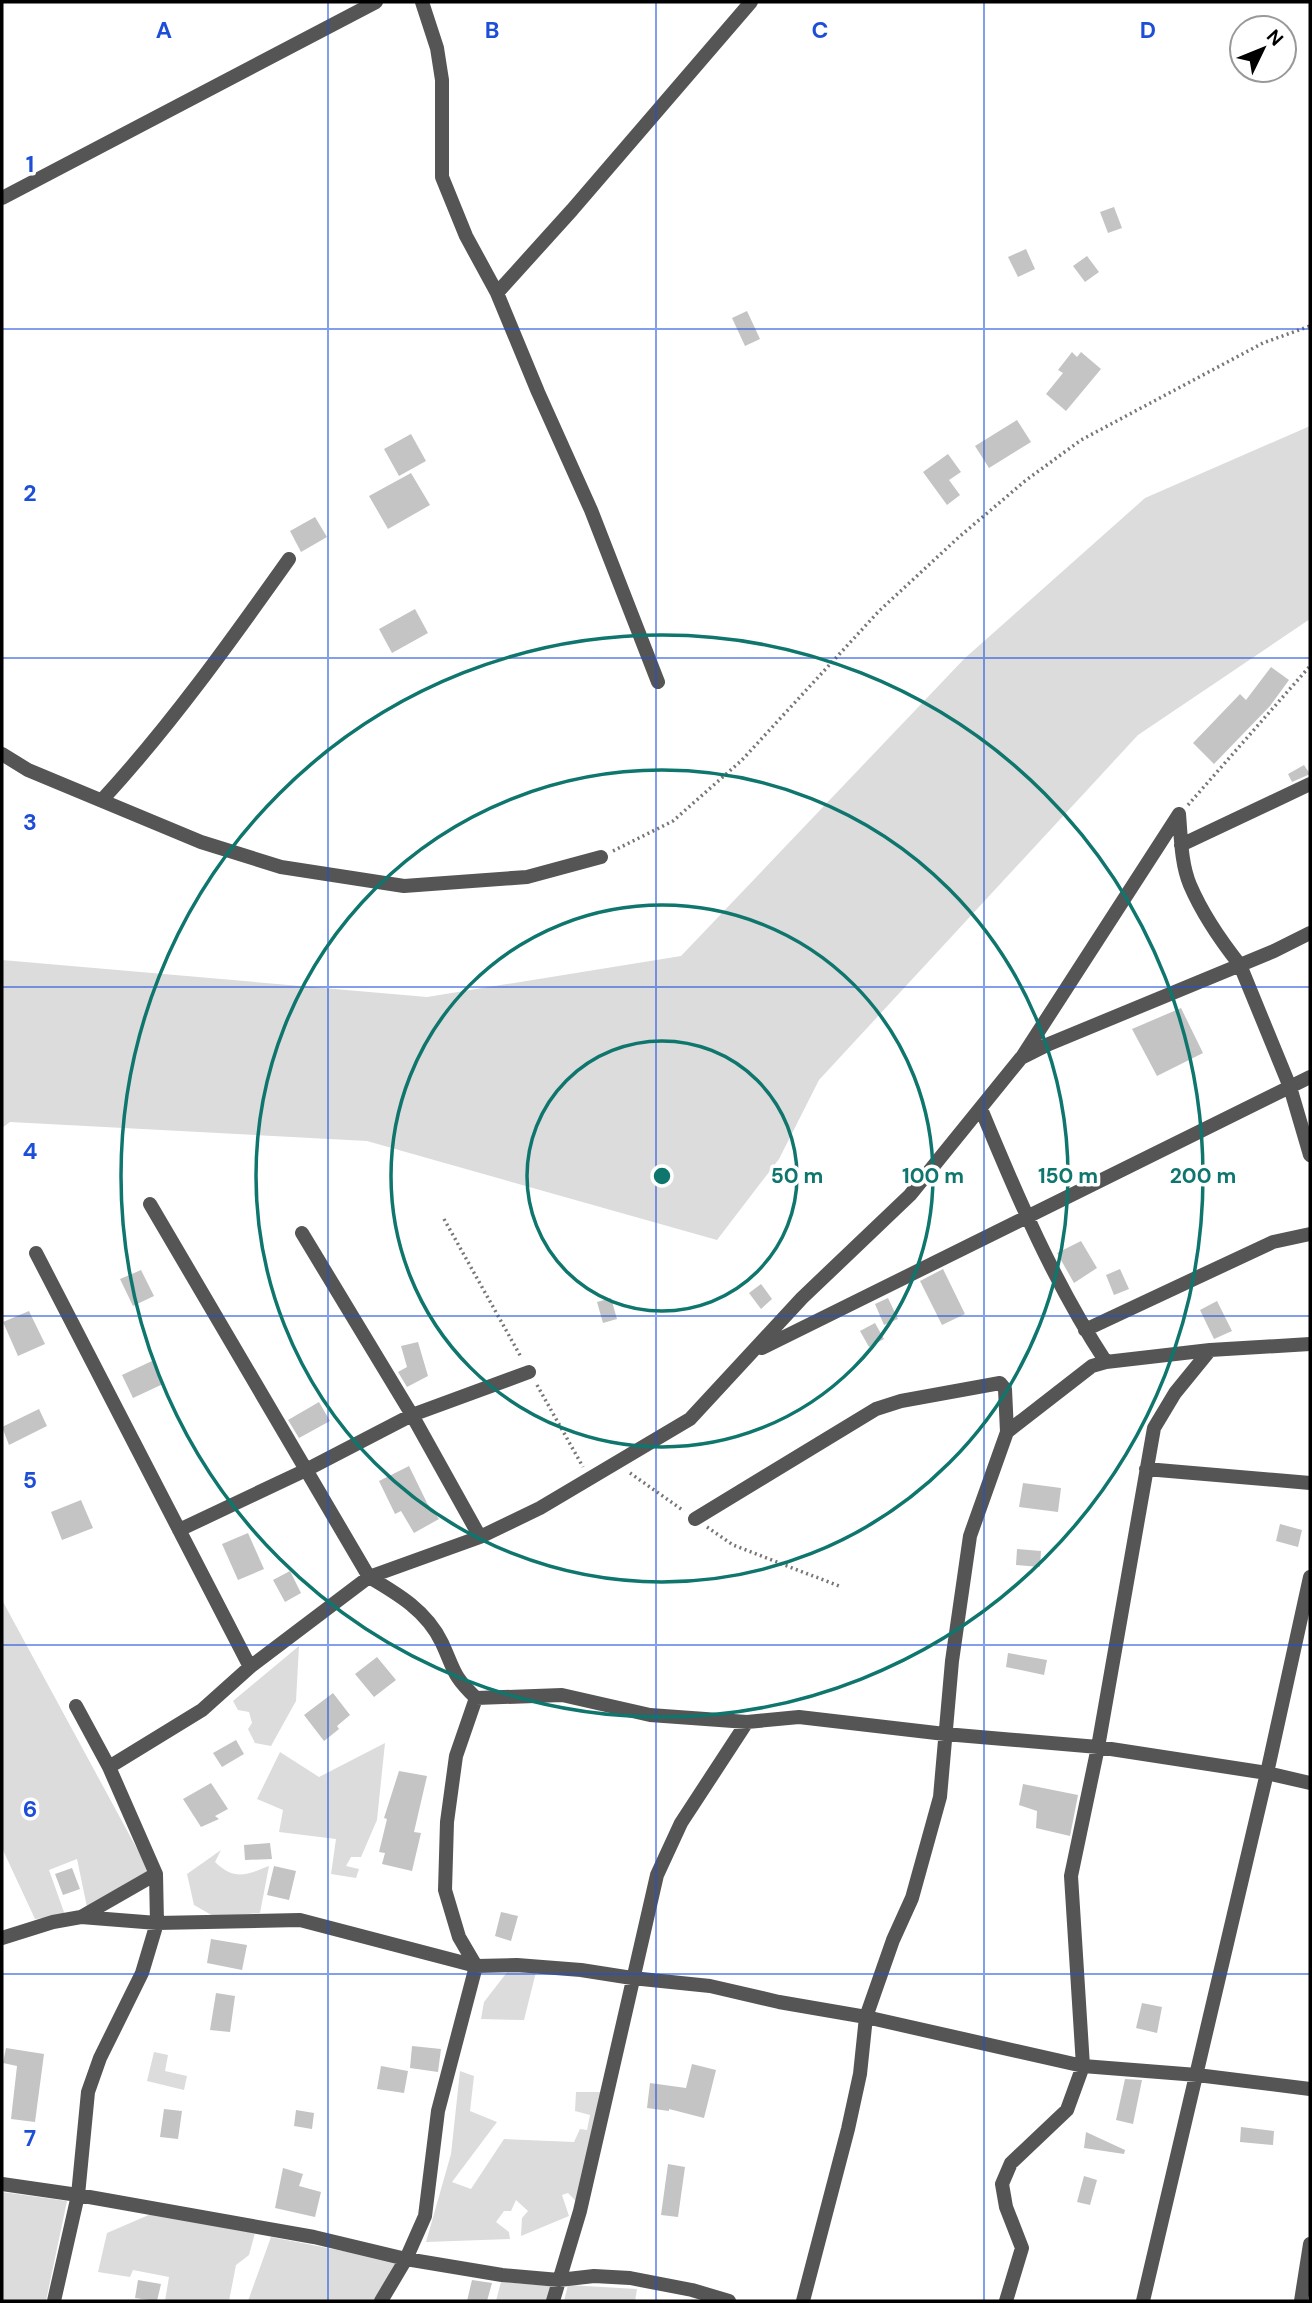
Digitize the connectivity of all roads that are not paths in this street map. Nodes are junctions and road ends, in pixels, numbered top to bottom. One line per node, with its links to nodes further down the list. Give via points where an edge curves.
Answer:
1 (376, 2): 4 (street)
2 (422, 2): 5 (street, via 442,80 442,177 466,236)
3 (751, 2): 5 (street)
4 (2, 198)
5 (497, 293): 7 (street, via 591,510)
6 (289, 559): 10 (street, via 199,685)
7 (658, 682)
8 (2, 754): 10 (street)
9 (1310, 784): 11 (street)
10 (102, 800): 12 (street, via 201,842 281,867 404,886 527,877)
11 (1181, 845): 14 (street, via 1189,884); 15 (street, via 1179,814)
12 (601, 857)
13 (1310, 933): 14 (street)
14 (1240, 965): 15 (street); 17 (street)
15 (1021, 1058): 18 (street)
16 (1310, 1077): 17 (street)
17 (1290, 1087): 19 (street); 21 (street)
18 (981, 1109): 21 (street); 28 (street, via 910,1195 802,1298)
19 (1310, 1155)
20 (150, 1204): 34 (street)
21 (1026, 1217): 25 (street); 28 (street)
22 (302, 1233): 31 (street)
23 (1310, 1234): 25 (street, via 1273,1242)
24 (36, 1253): 37 (street)
25 (1085, 1330): 29 (street)
26 (1310, 1343): 27 (street)
27 (1210, 1350): 29 (street); 33 (street, via 1154,1428)
28 (754, 1352): 38 (street, via 690,1419 540,1508)
29 (1106, 1362): 32 (street, via 1092,1366)
30 (529, 1372): 31 (street)
31 (412, 1415): 34 (street); 38 (street)
32 (1007, 1432): 36 (street, via 1005,1389 1000,1383 901,1401 876,1409); 45 (street, via 970,1536)
33 (1146, 1469): 35 (street); 46 (street)
34 (306, 1470): 37 (street); 39 (street)
35 (1310, 1483)
36 (695, 1518)
37 (179, 1530): 41 (street)
38 (480, 1537): 39 (street)
39 (369, 1577): 41 (street); 42 (street, via 404,1597 427,1620 458,1682)
40 (1310, 1577): 48 (street)
41 (250, 1667): 47 (street, via 202,1710)
42 (476, 1698): 44 (street, via 562,1695 650,1715); 54 (street, via 456,1756 447,1822 445,1890 459,1937)
43 (76, 1706): 47 (street)
44 (747, 1722): 45 (street, via 799,1717); 55 (street, via 681,1823 657,1875)
45 (944, 1734): 46 (street); 56 (street, via 940,1797 931,1836)
46 (1098, 1746): 48 (street); 57 (street, via 1071,1876)
47 (109, 1767): 50 (street)
48 (1267, 1773): 49 (street); 58 (street)
49 (1310, 1783)
50 (156, 1874): 51 (street); 52 (street)
51 (81, 1917): 52 (street); 53 (street)
52 (158, 1923): 54 (street, via 300,1920); 61 (street, via 142,1973 88,2092)
53 (2, 1938)
54 (476, 1966): 55 (street, via 517,1965); 63 (street, via 438,2111 425,2216)
55 (632, 1978): 56 (street, via 710,1986); 64 (street, via 580,2211)
56 (866, 2017): 57 (street); 69 (street, via 851,2118)
57 (1083, 2066): 58 (street); 70 (street, via 1067,2110 1011,2163 1002,2184 1022,2248)
58 (1197, 2075): 59 (street); 71 (street)
59 (1310, 2089)
60 (2, 2185): 61 (street)
61 (78, 2195): 63 (street, via 314,2237); 65 (street)
62 (1310, 2244): 72 (street)
63 (405, 2259): 64 (street); 66 (street)
64 (559, 2280): 67 (street); 68 (street, via 630,2278)
65 (54, 2301)
66 (381, 2301)
67 (553, 2301)
68 (729, 2301)
69 (803, 2301)
70 (1006, 2301)
71 (1143, 2301)
72 (1301, 2301)

